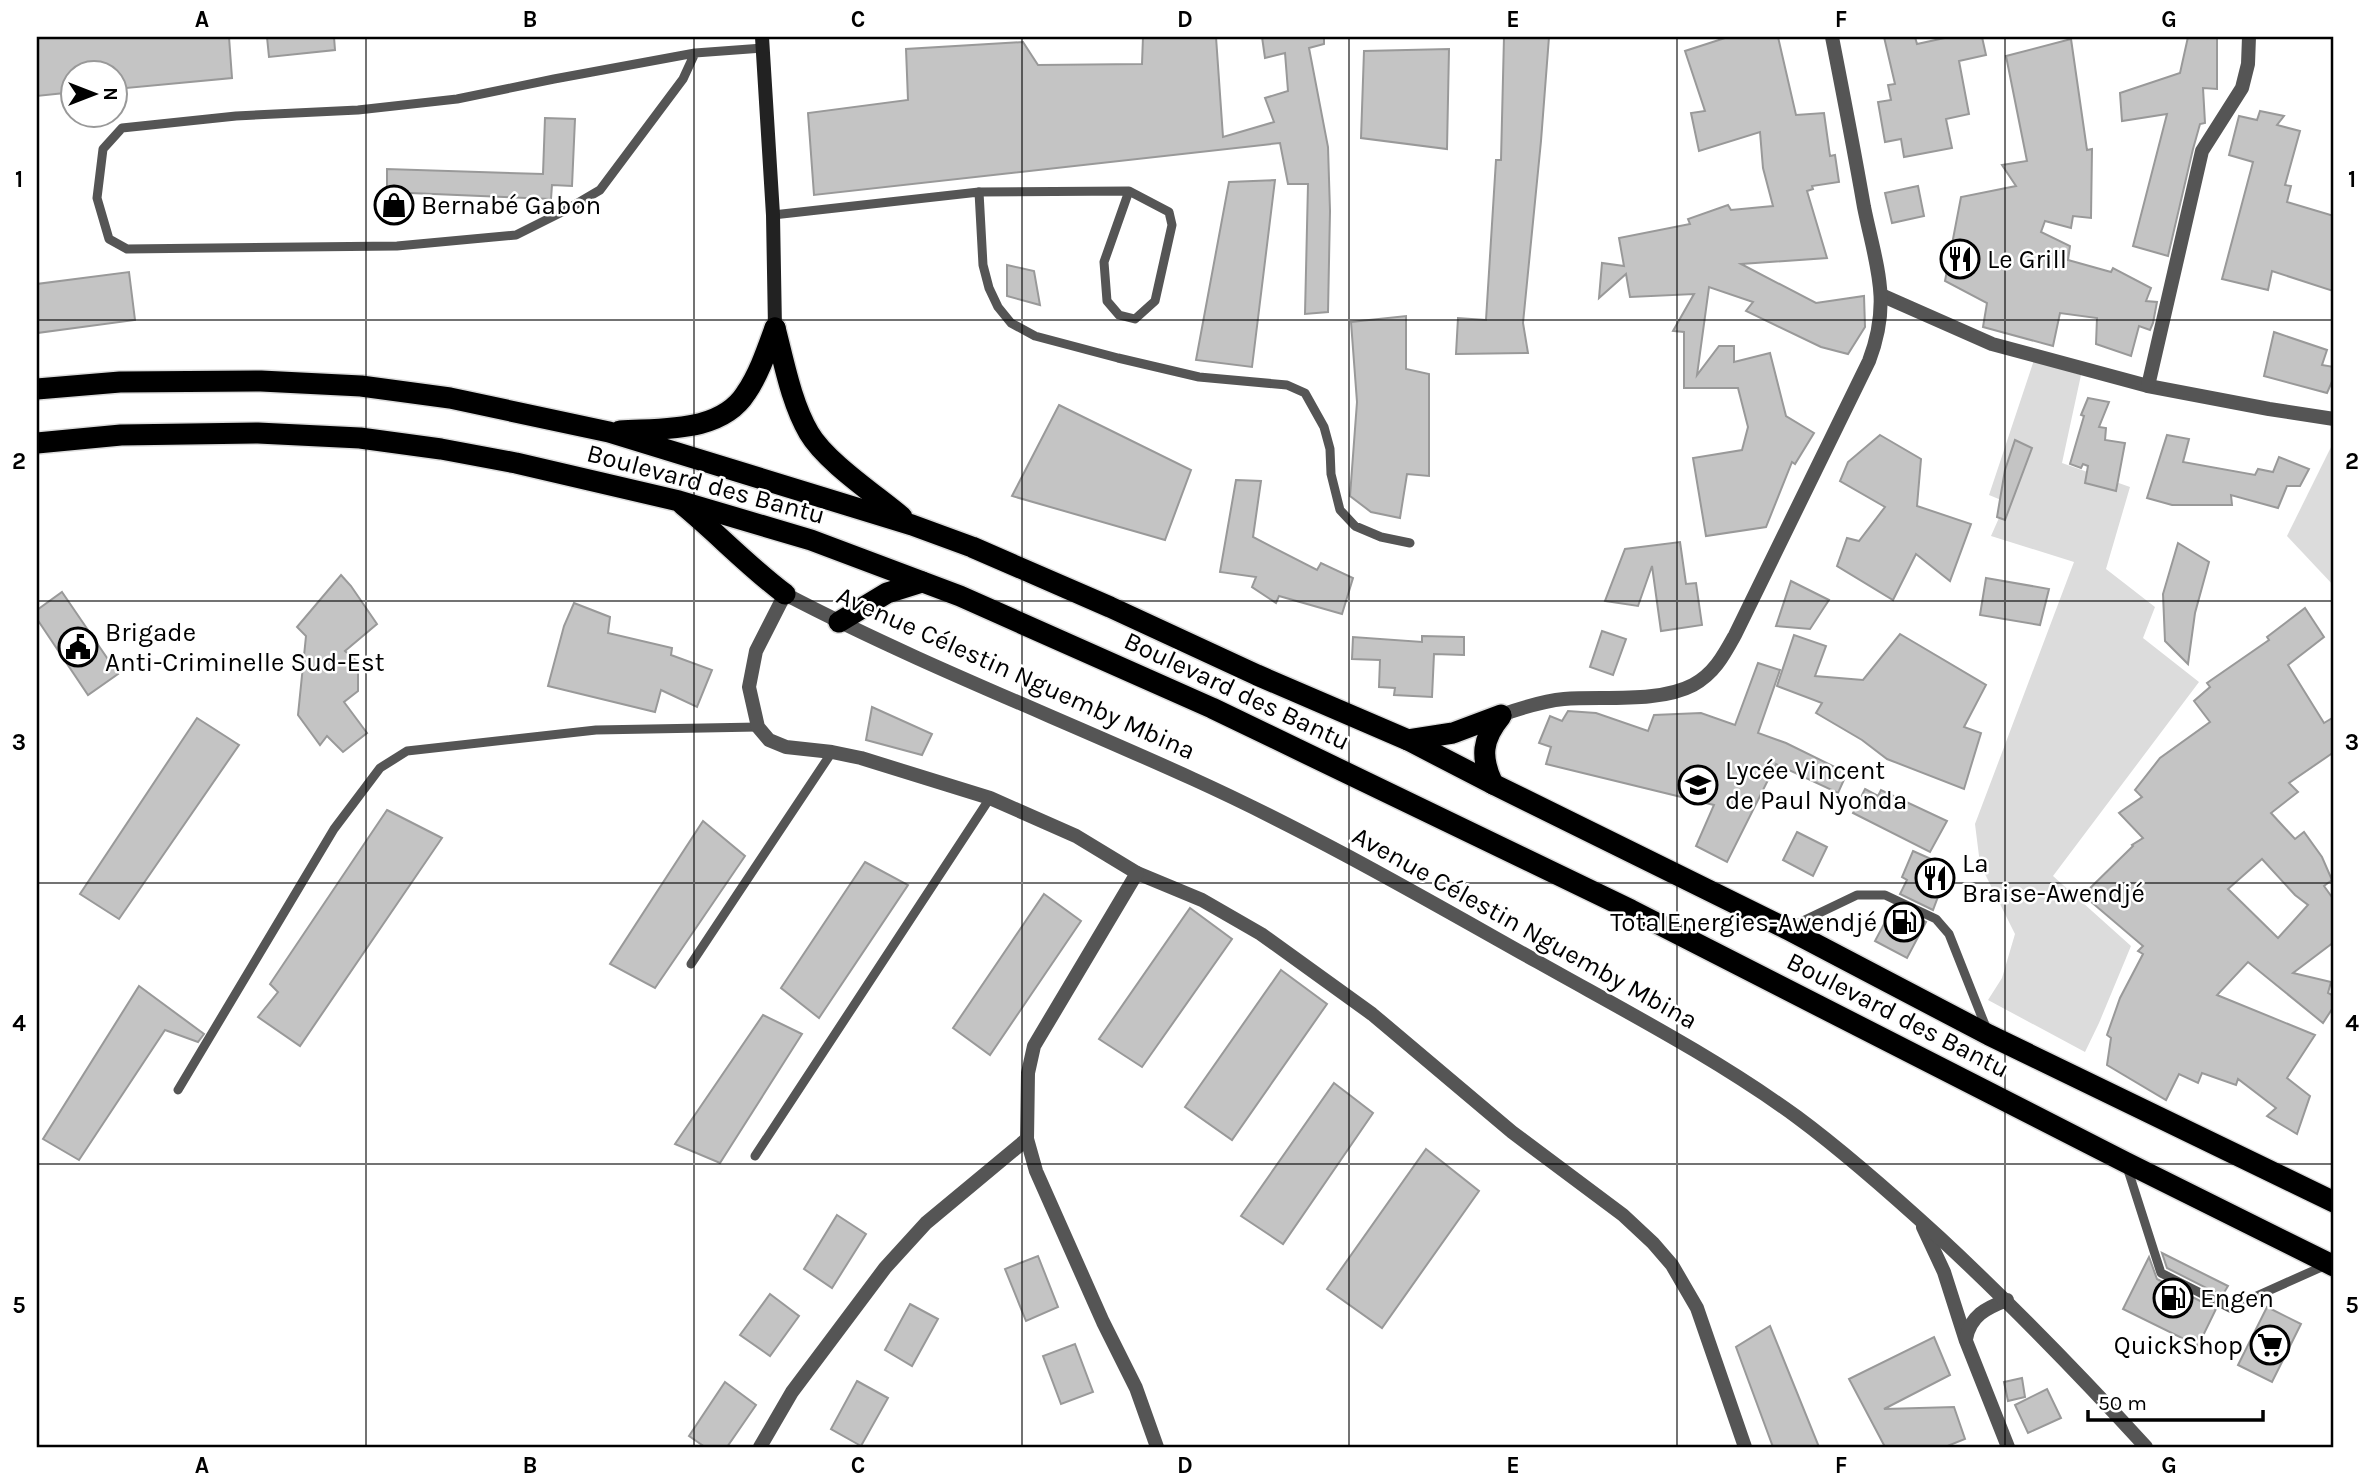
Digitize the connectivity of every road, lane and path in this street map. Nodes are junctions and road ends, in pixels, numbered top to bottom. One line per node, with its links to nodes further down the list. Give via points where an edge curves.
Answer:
1 (1832, 37): 8 (street)
2 (2249, 37): 10 (street, via 2242,88 2202,151)
3 (762, 42): 4 (lane); 7 (street)
4 (695, 53): 4 (lane, via 457,99 122,128 103,149 97,198 109,239 127,249 397,246 516,235 600,190 683,79)
5 (979, 191): 6 (lane); 7 (lane); 17 (lane, via 986,277 998,307 1011,323 1035,336 1118,358 1199,377 1287,385 1305,393 1324,427 1340,510 1355,526)
6 (1129, 191): 6 (lane, via 1169,212 1172,225 1155,301 1135,319 1119,315 1107,301 1104,262)
7 (773, 215): 9 (street)
8 (1881, 295): 10 (street, via 1992,344); 21 (street, via 1878,339 1869,361 1720,662 1693,685 1675,691 1562,699)
9 (775, 328): 13 (highway, via 746,394 730,411 703,424); 16 (highway, via 810,434 838,464)
10 (2148, 386): 12 (street)
11 (37, 389): 13 (highway, Boulevard des Bantu, via 120,382 261,380 362,386 450,398)
12 (2334, 419)
13 (609, 432): 16 (highway, Boulevard des Bantu)
14 (37, 443): 15 (highway, Boulevard des Bantu, via 121,435 258,433 360,439 516,463)
15 (679, 502): 18 (highway, Boulevard des Bantu, via 811,540); 19 (highway)
16 (912, 525): 23 (highway, Boulevard des Bantu, via 972,547)
17 (1410, 544)
18 (922, 582): 20 (highway, via 887,593); 34 (highway, Boulevard des Bantu, via 1212,708 1631,910)
19 (785, 594): 20 (street, Avenue Célestin Nguemby Mbina); 22 (street, via 751,669 749,687)
20 (839, 622): 36 (street, Avenue Célestin Nguemby Mbina, via 1195,780 1376,870 1765,1095)
21 (1501, 715): 23 (highway, via 1452,733); 25 (highway, via 1487,735 1485,747)
22 (758, 727): 24 (street, via 769,740 786,747); 31 (lane, via 583,732 407,751 380,768 334,829)
23 (1408, 740): 25 (highway, Boulevard des Bantu)
24 (832, 752): 26 (street); 29 (lane)
25 (1493, 784): 28 (highway, Boulevard des Bantu)
26 (990, 798): 27 (street, via 1076,836); 33 (lane)
27 (1137, 873): 32 (street, via 1034,1046 1028,1073); 42 (street, via 1202,900 1261,934 1372,1014 1653,1243 1697,1308)
28 (1787, 929): 30 (highway, Boulevard des Bantu); 30 (lane, via 1857,895 1885,895 1936,919 1949,934)
29 (691, 964)
30 (1989, 1035): 35 (highway, Boulevard des Bantu)
31 (178, 1090)
32 (1027, 1139): 40 (street, via 926,1223 885,1268 792,1392); 41 (street, via 1036,1171 1136,1388)
33 (755, 1156)
34 (2125, 1162): 37 (highway, Boulevard des Bantu); 37 (lane, via 2161,1273 2230,1308)
35 (2330, 1199)
36 (1919, 1219): 38 (street, Avenue Célestin Nguemby Mbina); 39 (street, via 1944,1272)
37 (2332, 1265)
38 (2007, 1300): 39 (street, via 1984,1309 1968,1328); 44 (street, Avenue Célestin Nguemby Mbina)
39 (1966, 1341): 43 (street)
40 (760, 1447)
41 (1157, 1447)
42 (1745, 1447)
43 (2008, 1447)
44 (2146, 1447)

